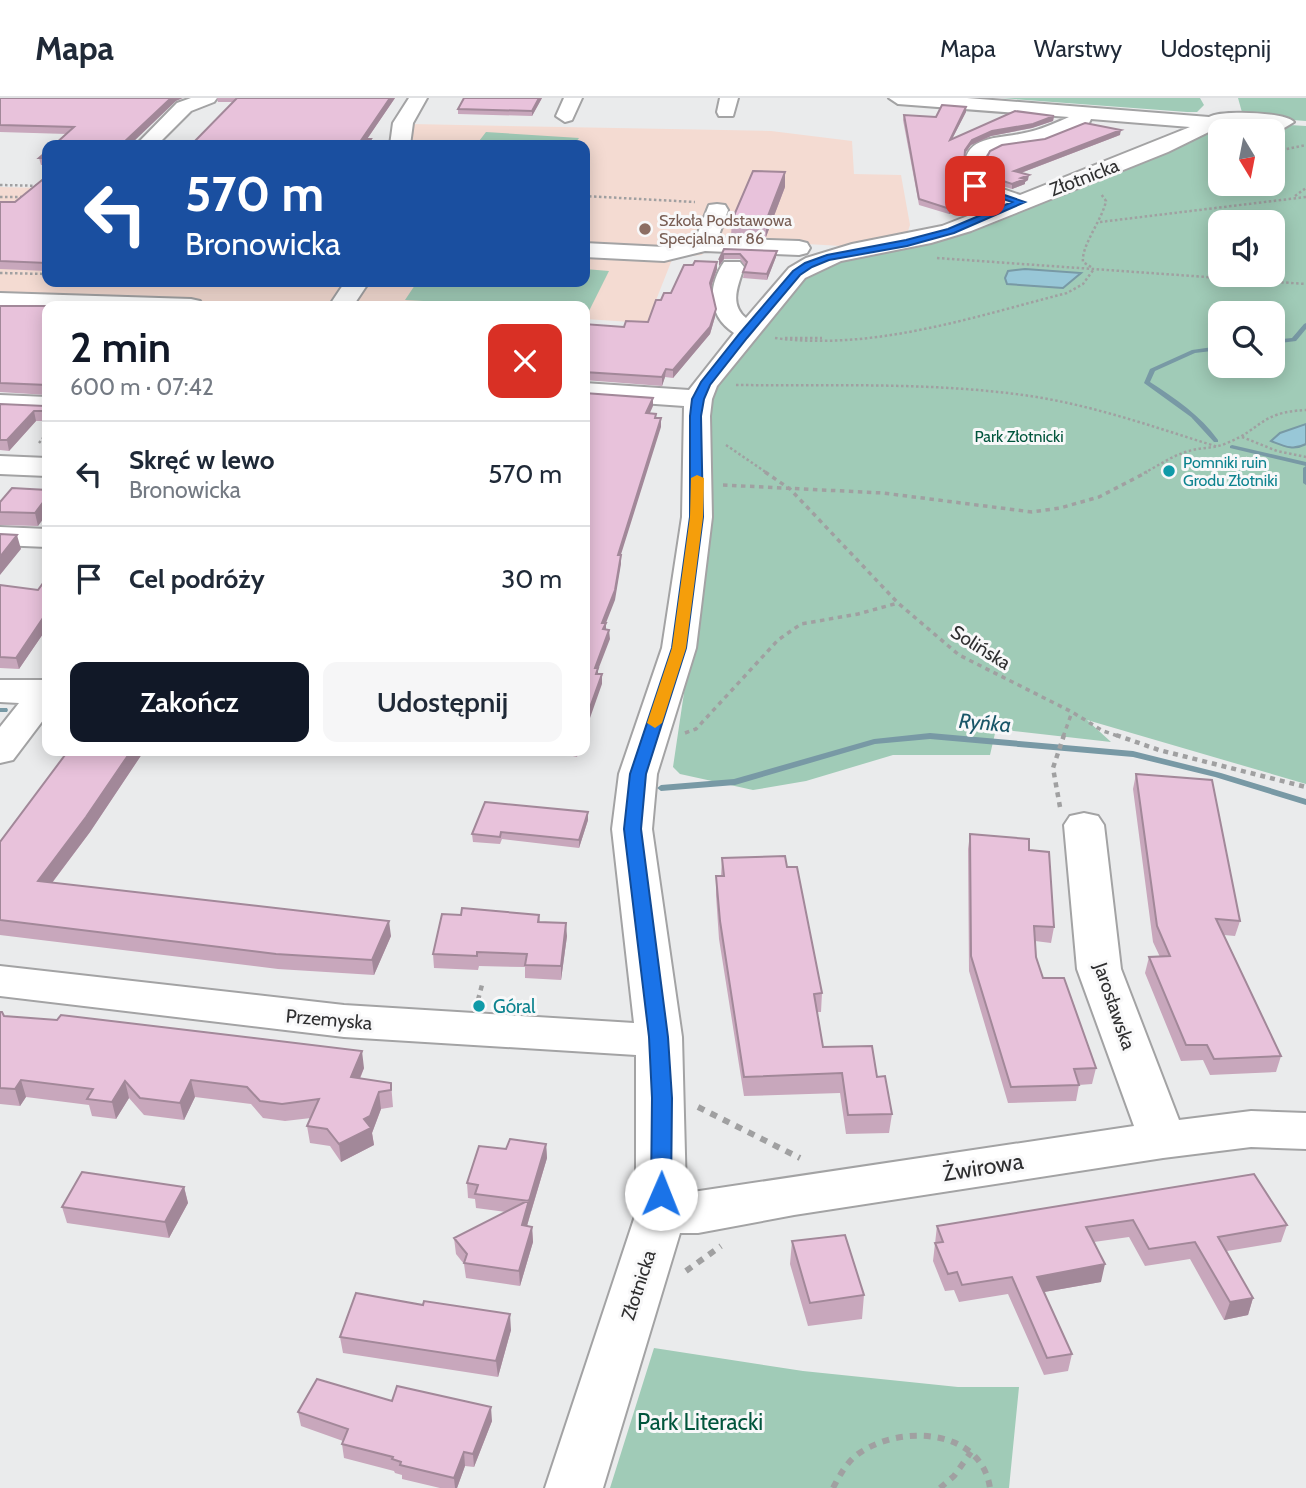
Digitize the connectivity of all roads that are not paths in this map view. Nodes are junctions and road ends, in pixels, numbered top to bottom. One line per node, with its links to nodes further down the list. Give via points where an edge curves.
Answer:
1 (418, 98): 13 (street, via 402,123)
2 (573, 98): 7 (street)
3 (1226, 98): 8 (street, via 1228,106)
4 (206, 100): 10 (street, via 213,108); 12 (street, via 184,107)
5 (898, 102): 6 (street)
6 (1082, 112): 9 (street); 14 (street, via 1082,119 1036,137 996,142 978,151 972,166 975,186)
7 (565, 116)
8 (1219, 119)
9 (1208, 120)
10 (195, 125)
11 (1208, 125): 14 (street, Złotnicka)
12 (151, 140)
13 (400, 140)
14 (1021, 202): 20 (street, Złotnicka, via 951,231 808,265 797,273)
15 (793, 247): 16 (street, via 708,222 664,254)
16 (590, 250)
17 (732, 267): 20 (street, via 722,302 726,314)
18 (0, 300): 19 (street)
19 (42, 302)
20 (758, 333): 22 (street, Złotnicka, via 705,384)
21 (590, 391): 22 (street)
22 (698, 399): 35 (street, Złotnicka, via 697,517 679,648 638,774 632,829)
23 (0, 403): 24 (street)
24 (42, 405)
25 (42, 460): 26 (street)
26 (0, 465)
27 (0, 536): 28 (street)
28 (42, 538)
29 (0, 691): 30 (street)
30 (42, 692)
31 (42, 698): 32 (street)
32 (0, 752)
33 (1085, 835): 37 (street, Jarosławska, via 1100,969)
34 (0, 981): 35 (street, Przemyska, via 344,1021)
35 (659, 1037): 38 (street, Złotnicka)
36 (1306, 1131): 37 (street, Żwirowa, via 1251,1129)
37 (1163, 1140): 38 (street, Żwirowa, via 698,1213)
38 (661, 1213): 39 (street, Złotnicka)
39 (574, 1488)

